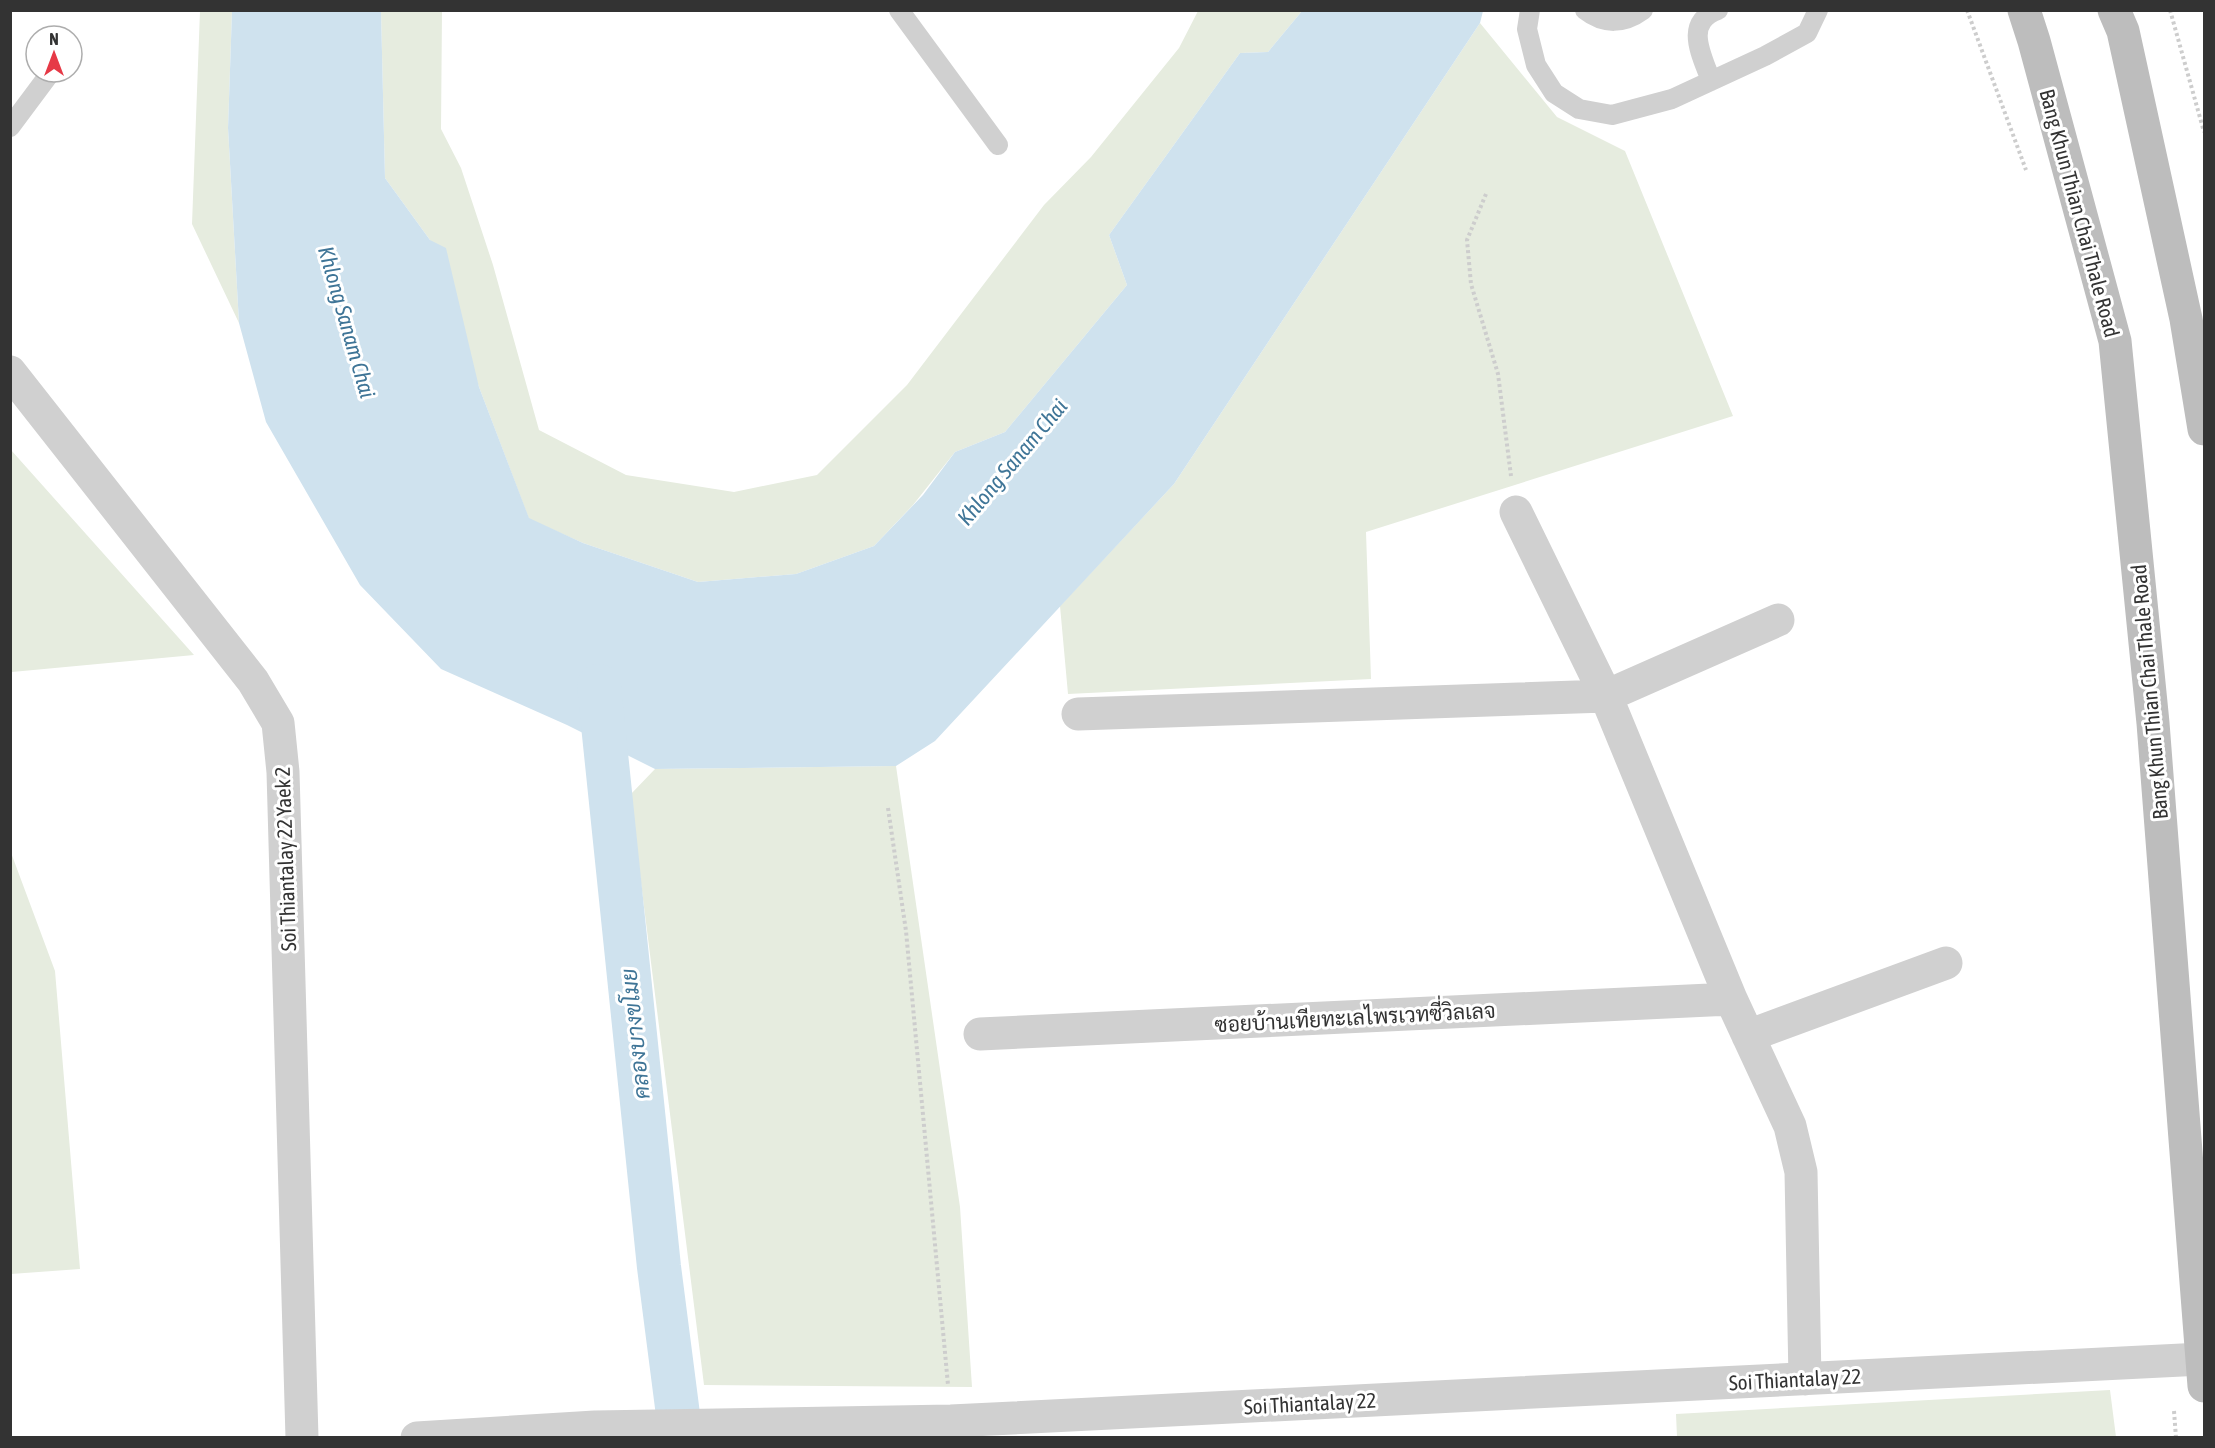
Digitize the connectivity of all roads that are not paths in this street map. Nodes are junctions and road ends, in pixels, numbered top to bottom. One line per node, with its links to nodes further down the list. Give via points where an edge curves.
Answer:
1 (898, 10): 14 (lane)
2 (1530, 10): 11 (lane, via 1527,29 1536,65 1554,93 1579,109 1612,115 1672,99)
3 (1585, 10): 4 (lane, via 1606,21 1620,21)
4 (1643, 10)
5 (1718, 10): 11 (lane, via 1699,25 1697,41)
6 (1818, 10): 11 (lane, via 1807,33)
7 (2013, 10): 10 (main road)
8 (2024, 10): 10 (main road, Bang Khun Thian Chai Thale Road)
9 (2120, 17): 16 (main road, via 2186,319)
10 (2034, 41): 25 (main road, Bang Khun Thian Chai Thale Road, via 2115,341 2153,723)
11 (1711, 81)
12 (42, 84): 13 (lane)
13 (10, 127)
14 (998, 145)
15 (10, 372): 27 (street, Soi Thiantalay 22 Yaek 2, via 254,681 278,723 283,772)
16 (2205, 429)
17 (1516, 512): 19 (street)
18 (1778, 620): 19 (street)
19 (1606, 696): 20 (street); 22 (street)
20 (1078, 714)
21 (1946, 963): 24 (street)
22 (1731, 999): 23 (street, ซอยบ้านเทียทะเลไพรเวทซี่วิลเลจ); 24 (street)
23 (980, 1034)
24 (1748, 1036): 26 (street, via 1790,1126 1801,1173)
25 (2203, 1373): 26 (street, Soi Thiantalay 22, via 2169,1361)
26 (1805, 1378): 28 (street, Soi Thiantalay 22, via 951,1421 596,1427)
27 (302, 1437)
28 (417, 1437)

